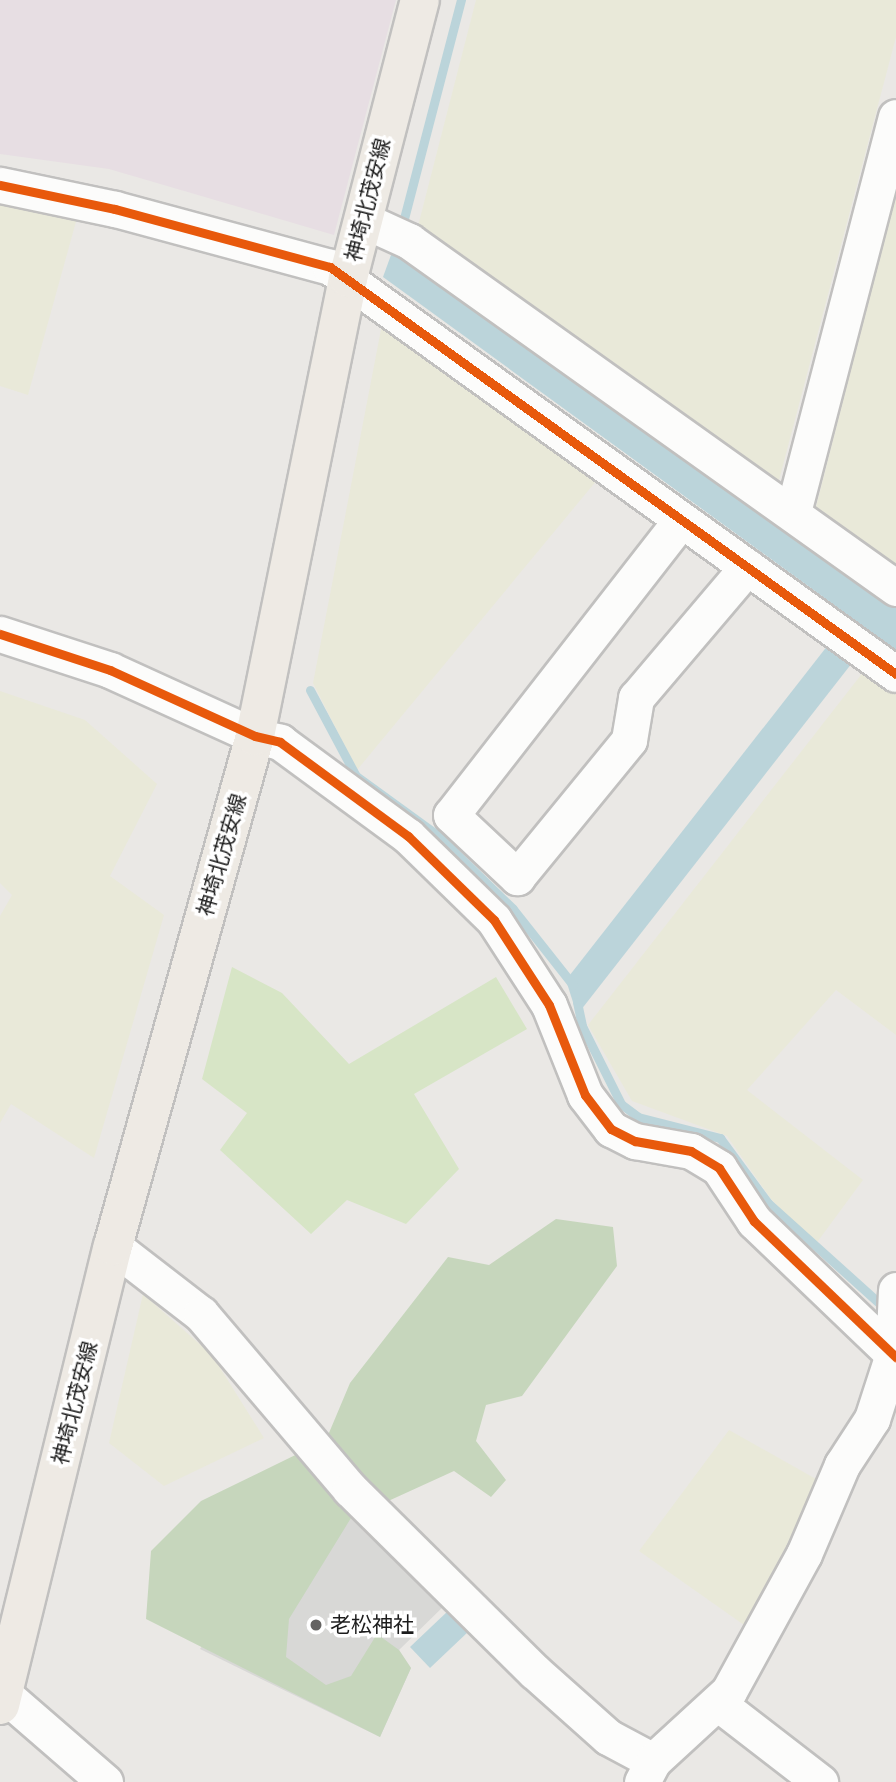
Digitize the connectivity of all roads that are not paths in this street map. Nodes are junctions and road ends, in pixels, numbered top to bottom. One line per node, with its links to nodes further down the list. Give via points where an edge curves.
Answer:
1 (420, 0): 4 (main road, 神埼北茂安線)
2 (896, 117): 6 (street)
3 (0, 185): 5 (street, via 115,209 330,267)
4 (386, 230): 5 (main road, 神埼北茂安線); 6 (street)
5 (348, 278): 7 (street); 12 (main road, 神埼北茂安線)
6 (793, 512): 9 (street)
7 (681, 520): 8 (street); 8 (street, via 450,815 517,877 629,740 636,698)
8 (747, 567): 11 (street)
9 (896, 588)
10 (0, 634): 12 (street, via 110,670)
11 (896, 674)
12 (255, 736): 13 (main road, 神埼北茂安線); 15 (street, via 280,742 408,836 494,920 549,1005 584,1095 611,1129 635,1141 691,1152 719,1168 754,1221)
13 (113, 1246): 16 (main road, 神埼北茂安線); 18 (street, via 201,1314 350,1489 534,1671)
14 (896, 1290): 15 (street)
15 (894, 1355): 17 (street, via 872,1419 842,1465 804,1554)
16 (1, 1697): 19 (street)
17 (719, 1704): 18 (street); 20 (street)
18 (647, 1772)
19 (105, 1782)
20 (820, 1782)

